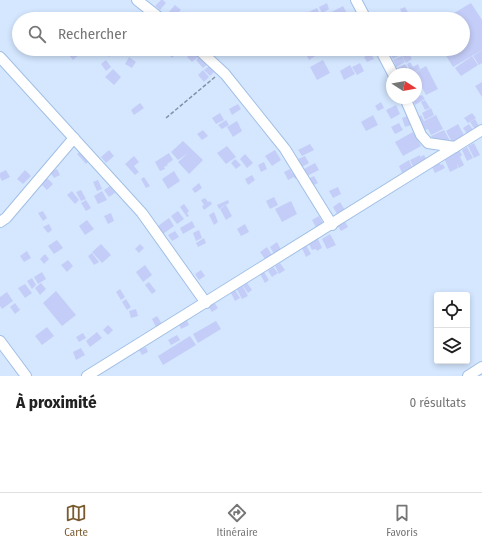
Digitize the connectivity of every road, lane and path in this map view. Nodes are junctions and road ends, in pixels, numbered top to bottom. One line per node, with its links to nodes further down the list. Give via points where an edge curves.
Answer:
1 (137, 0): 3 (street)
2 (356, 0): 4 (street)
3 (152, 12)
4 (362, 12)
5 (206, 56): 9 (street)
6 (384, 56): 8 (street)
7 (0, 57): 13 (street)
8 (390, 68)
9 (222, 71): 11 (path); 16 (street, via 285,149)
10 (408, 104): 14 (street, via 421,134 428,142)
11 (166, 118)
12 (482, 130): 14 (street)
13 (74, 138): 15 (street); 17 (street, via 142,212)
14 (455, 147): 16 (street)
15 (0, 222)
16 (332, 225): 17 (street)
17 (206, 303): 21 (street)
18 (0, 341): 20 (street)
19 (482, 367): 22 (street)
20 (26, 376)
21 (87, 376)
22 (468, 376)

